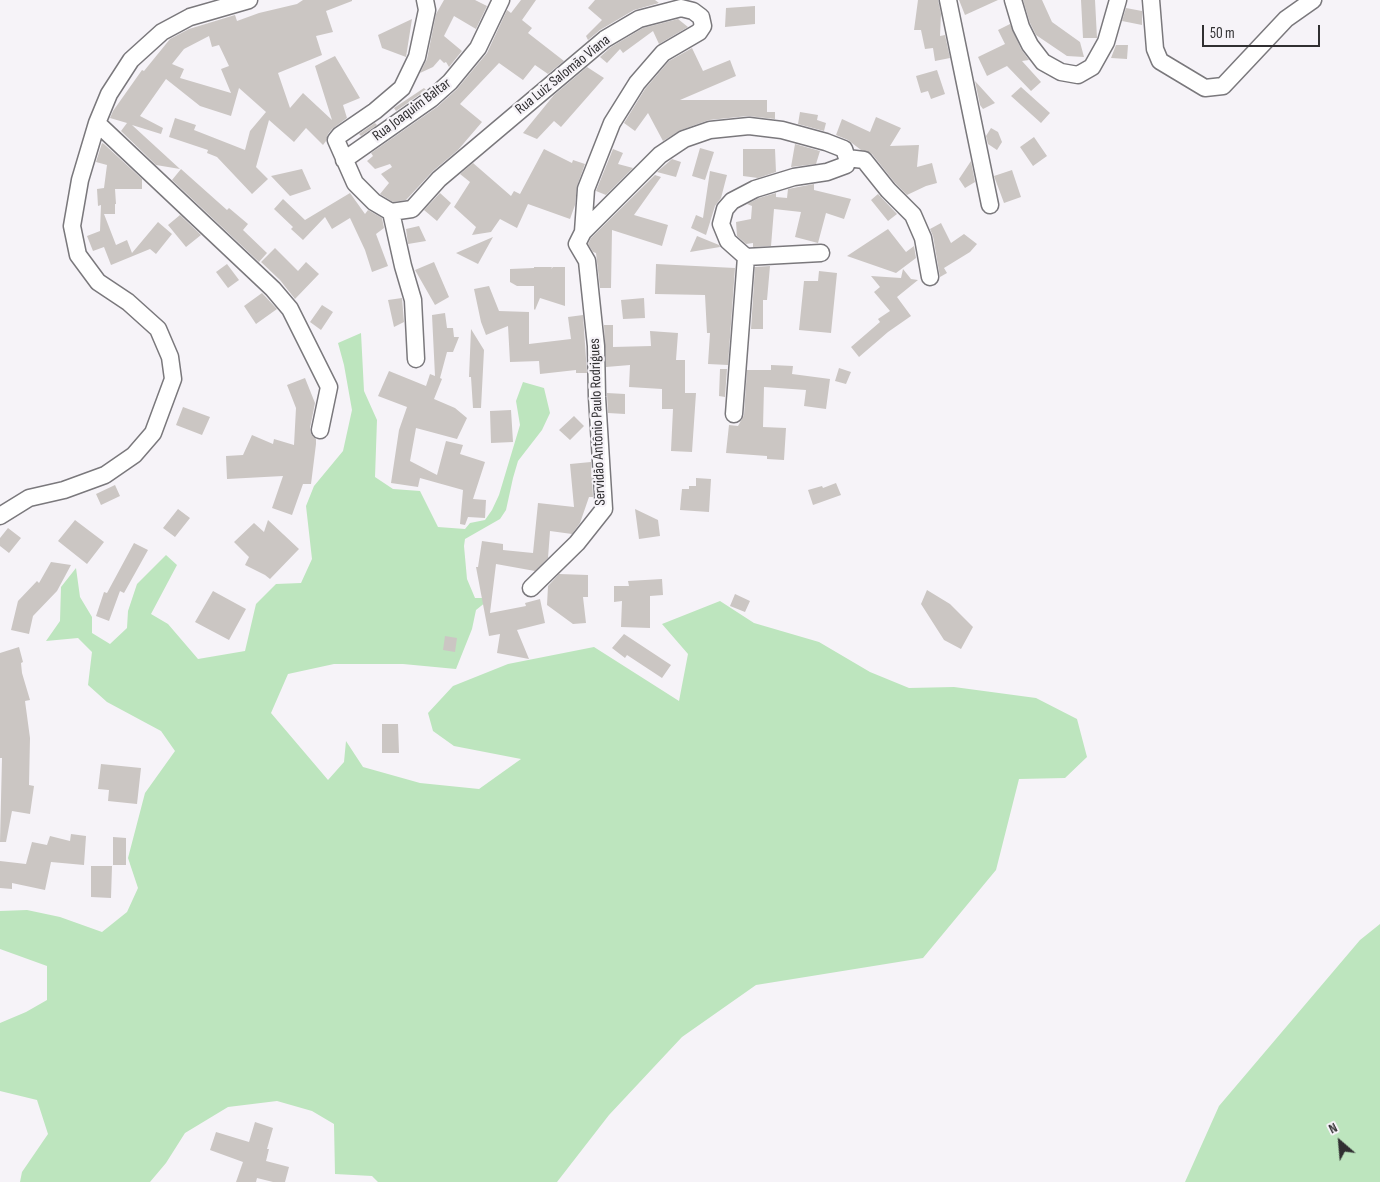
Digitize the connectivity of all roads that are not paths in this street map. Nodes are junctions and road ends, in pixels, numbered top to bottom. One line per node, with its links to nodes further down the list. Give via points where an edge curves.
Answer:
1 (249, 0): 9 (street, via 190,18 162,32 131,60 108,94)
2 (426, 0): 11 (street, via 427,10 417,58 402,88 340,134 336,140)
3 (501, 0): 11 (street, Rua Joaquim Baltar, via 478,48 450,82)
4 (948, 0): 12 (street)
5 (1014, 0): 6 (street, via 1021,27 1043,62 1061,72 1078,75 1092,67 1106,42)
6 (1118, 0)
7 (1150, 0): 8 (street, via 1155,49 1160,61 1205,88 1223,86 1286,20)
8 (1313, 0)
9 (97, 123): 20 (street, via 273,289 290,309 329,388); 21 (street, via 80,180 72,226 78,255 98,282 128,302 158,329 170,357 173,379 153,433 134,455 105,476 29,498)
10 (847, 158): 14 (street, via 844,149 782,130 749,126 710,130 684,139 660,155); 16 (street, via 846,166 838,169 794,177 755,189 732,201 725,209 721,224 728,241); 17 (street, via 864,160 913,215 923,238)
11 (344, 160): 13 (street, via 355,183 374,202)
12 (990, 205)
13 (391, 212): 14 (street, Rua Luiz Salomão Viana, via 412,209 440,178 605,39 639,19 681,8 693,11 701,17 703,26 663,52 612,123 586,189); 18 (street, via 413,300)
14 (583, 232): 22 (street, Servidão Antônio Paulo Rodrigues, via 577,244 587,261 596,346 604,510)
15 (821, 252): 16 (street)
16 (746, 257): 19 (street)
17 (930, 277)
18 (416, 359)
19 (734, 414)
20 (320, 430)
21 (0, 516)
22 (531, 588)

